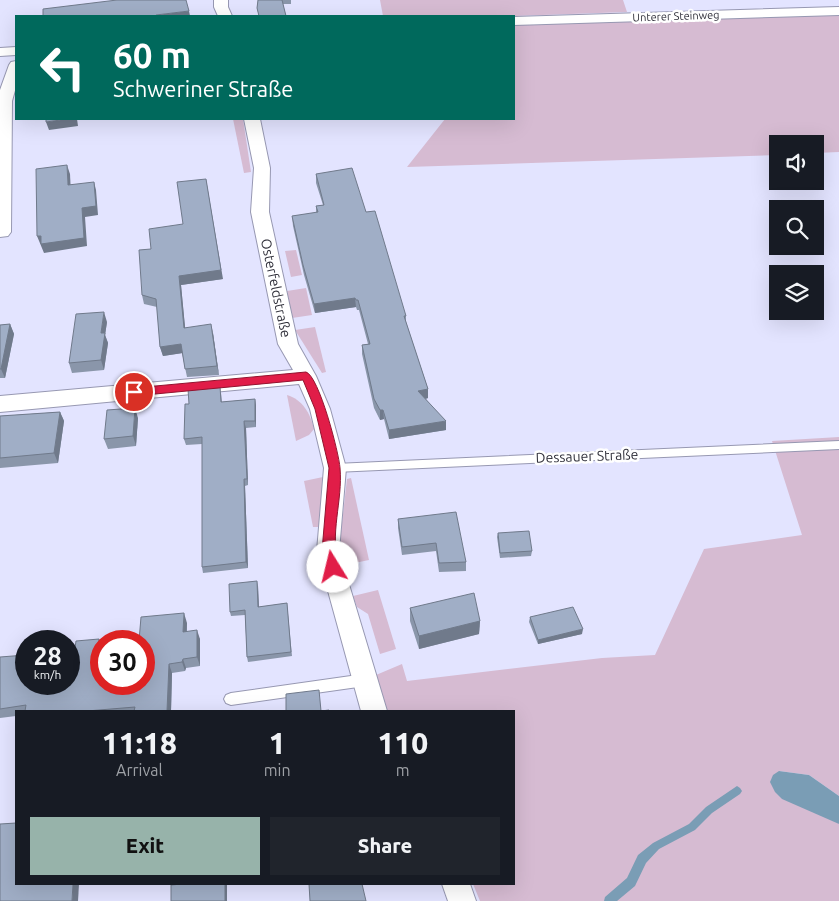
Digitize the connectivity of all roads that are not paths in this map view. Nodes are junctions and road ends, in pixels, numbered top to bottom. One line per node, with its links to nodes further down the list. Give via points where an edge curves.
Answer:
1 (221, 0): 4 (street)
2 (687, 0): 5 (street)
3 (839, 11): 5 (street, Unterer Steinweg)
4 (225, 15)
5 (694, 15): 6 (street, Unterer Steinweg)
6 (515, 20)
7 (15, 51): 8 (street)
8 (0, 52)
9 (15, 68): 11 (street, via 4,101)
10 (252, 120): 12 (street, Osterfeldstraße, via 262,168 260,212 288,344)
11 (2, 232)
12 (306, 376): 13 (street); 15 (street, Osterfeldstraße, via 320,409)
13 (0, 404)
14 (839, 445): 15 (lane, Dessauer Straße)
15 (335, 468): 16 (street, Osterfeldstraße, via 328,551)
16 (365, 680): 17 (lane); 18 (street, Osterfeldstraße)
17 (231, 699)
18 (374, 710)
19 (456, 885): 20 (street)
20 (462, 901)

